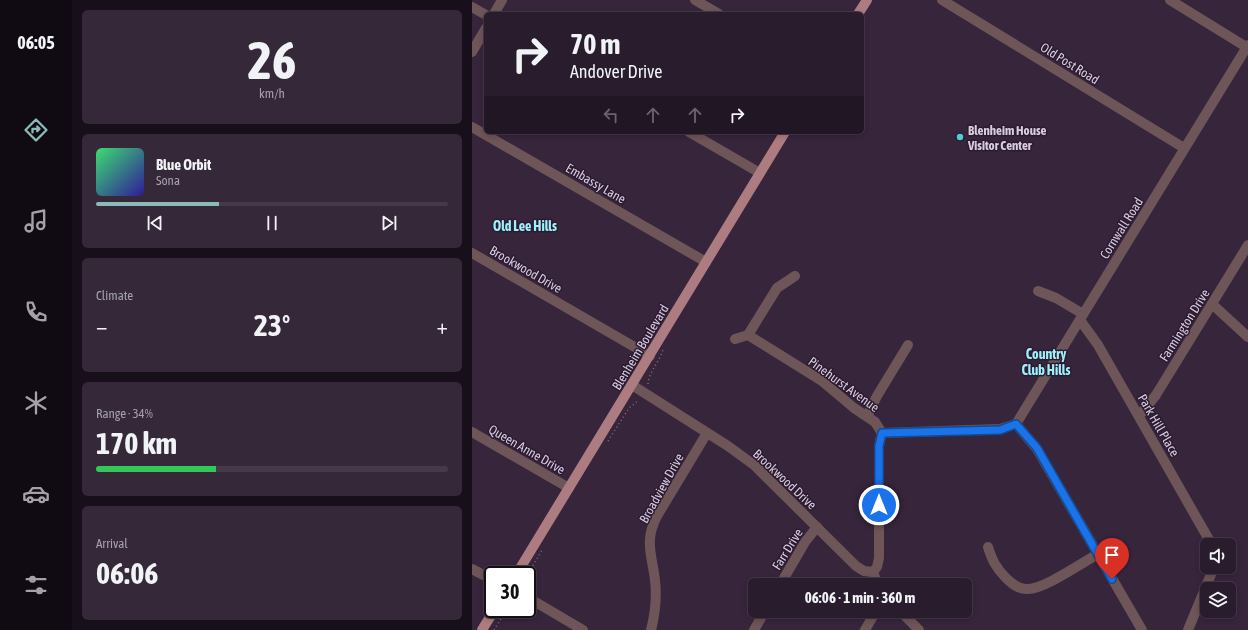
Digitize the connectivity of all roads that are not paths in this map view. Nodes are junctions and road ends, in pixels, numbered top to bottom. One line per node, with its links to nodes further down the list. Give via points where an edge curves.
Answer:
1 (502, 0): 7 (street)
2 (695, 0): 8 (street)
3 (867, 0): 9 (main road)
4 (1170, 0): 12 (street)
5 (949, 2): 19 (street, Old Post Road)
6 (472, 7): 10 (street)
7 (495, 12)
8 (716, 12)
9 (859, 12)
10 (484, 14)
11 (484, 31): 13 (street)
12 (1248, 47): 19 (street, Cornwall Road)
13 (472, 52)
14 (472, 127): 16 (street, Embassy Lane)
15 (484, 134): 23 (street, Embassy Lane)
16 (484, 134)
17 (693, 134): 20 (street)
18 (784, 134): 20 (main road, Blenheim Boulevard)
19 (1184, 148): 27 (street, Cornwall Road)
20 (760, 173): 23 (main road, Blenheim Boulevard)
21 (1248, 245): 26 (street, Farmington Drive)
22 (472, 253): 32 (street, Brookwood Drive)
23 (706, 262): 32 (main road, Blenheim Boulevard)
24 (794, 276): 28 (street, via 777,288)
25 (1038, 291): 27 (street, Park Hill Place, via 1056,298)
26 (1212, 304): 29 (street); 35 (street, Farmington Drive, via 1156,395)
27 (1082, 317): 35 (street, Park Hill Place); 36 (street, Cornwall Road)
28 (748, 335): 30 (street); 34 (street, Pinehurst Avenue, via 822,381)
29 (1248, 337)
30 (735, 339)
31 (908, 345): 34 (street)
32 (650, 356): 33 (main road, Blenheim Boulevard)
33 (632, 385): 38 (street, Brookwood Drive); 40 (main road, Blenheim Boulevard)
34 (867, 416): 39 (street, Pinehurst Avenue, via 875,422)
35 (1140, 416): 42 (street, Park Hill Place)
36 (1016, 424): 39 (street, via 1000,430); 44 (street, via 1037,448)
37 (472, 432): 40 (street, Queen Anne Drive)
38 (708, 433): 41 (street, Brookwood Drive, via 754,465); 59 (street, Broadview Drive, via 651,529 649,546 656,594)
39 (882, 433): 47 (street, via 879,446 879,558)
40 (569, 488): 45 (main road, Blenheim Boulevard)
41 (817, 527): 47 (street, Brookwood Drive, via 856,566 864,571); 50 (street, Farr Drive)
42 (1208, 538)
43 (988, 547): 44 (street, via 992,562 997,568 1016,586 1027,590 1041,586)
44 (1098, 554): 63 (street)
45 (521, 566)
46 (472, 569): 49 (street)
47 (873, 572): 51 (street)
48 (1211, 574): 64 (street)
49 (484, 575)
50 (784, 578)
51 (875, 578)
52 (536, 602): 58 (street)
53 (489, 618): 57 (main road)
54 (761, 618): 60 (street)
55 (872, 618): 61 (street)
56 (907, 618): 62 (street)
57 (482, 630)
58 (583, 630)
59 (651, 630)
60 (754, 630)
61 (865, 630)
62 (919, 630)
63 (1142, 630)
64 (1188, 630)

